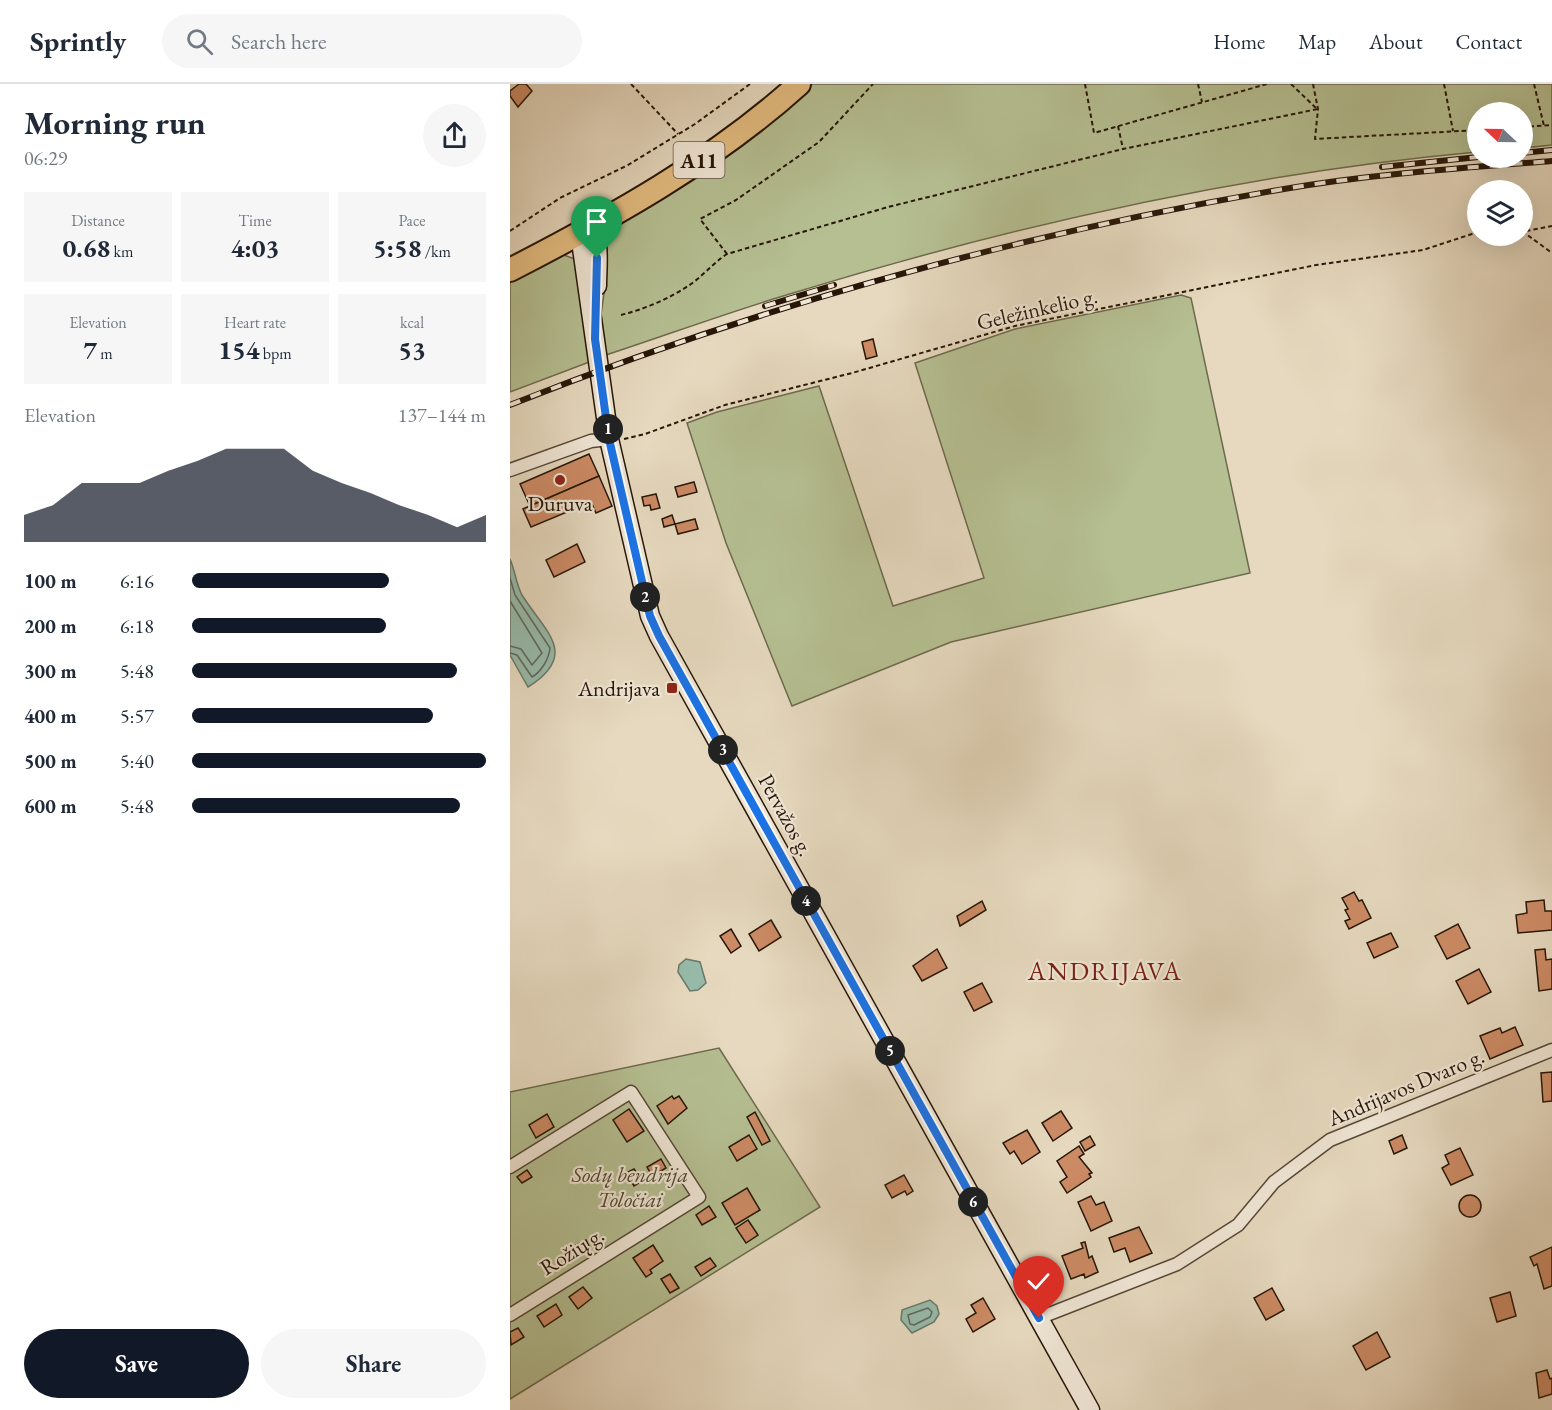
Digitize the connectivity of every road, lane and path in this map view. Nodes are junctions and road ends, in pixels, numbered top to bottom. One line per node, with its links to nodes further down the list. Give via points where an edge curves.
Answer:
1 (631, 84): 21 (path)
2 (750, 84): 21 (path)
3 (780, 84): 23 (highway, A11)
4 (799, 84): 23 (highway, A11, via 690,167)
5 (873, 84): 30 (path, via 819,142 736,200 700,219)
6 (1085, 84): 16 (path, via 1094,133)
7 (1198, 84): 13 (path)
8 (1267, 84): 13 (path)
9 (1291, 84): 14 (path)
10 (1313, 84): 14 (path)
11 (1444, 84): 20 (path)
12 (1534, 84): 18 (path)
13 (1202, 102): 16 (path)
14 (1318, 109): 20 (path, via 1315,139); 22 (path)
15 (1552, 125): 18 (path)
16 (1118, 126): 22 (path)
17 (1533, 126): 18 (path)
18 (1544, 126)
19 (1467, 130): 20 (path)
20 (1453, 131)
21 (678, 135): 26 (path, via 560,198)
22 (1123, 149): 30 (path, via 888,207)
23 (586, 226): 31 (highway, A11); 32 (highway, A11); 34 (main road, Pervažos g., via 597,250 595,339)
24 (1552, 226): 25 (path)
25 (1533, 229)
26 (510, 231)
27 (1467, 236): 34 (path, Geležinkelio g., via 1423,250 1316,265 1015,326 725,405 645,434)
28 (1533, 238): 29 (path)
29 (1552, 253)
30 (727, 254): 33 (path, via 691,284 641,310)
31 (510, 255)
32 (510, 270)
33 (621, 315)
34 (609, 439): 35 (street, via 591,441); 39 (main road, Pervažos g., via 641,580 659,636)
35 (510, 470)
36 (1552, 1050): 39 (street, Andrijavos Dvaro g., via 1330,1140 1274,1182 1238,1225 1177,1264)
37 (510, 1167): 38 (street, Rožių g., via 631,1092 699,1197)
38 (510, 1315)
39 (1039, 1318): 40 (main road, Pervažos g.)
40 (1090, 1410)

